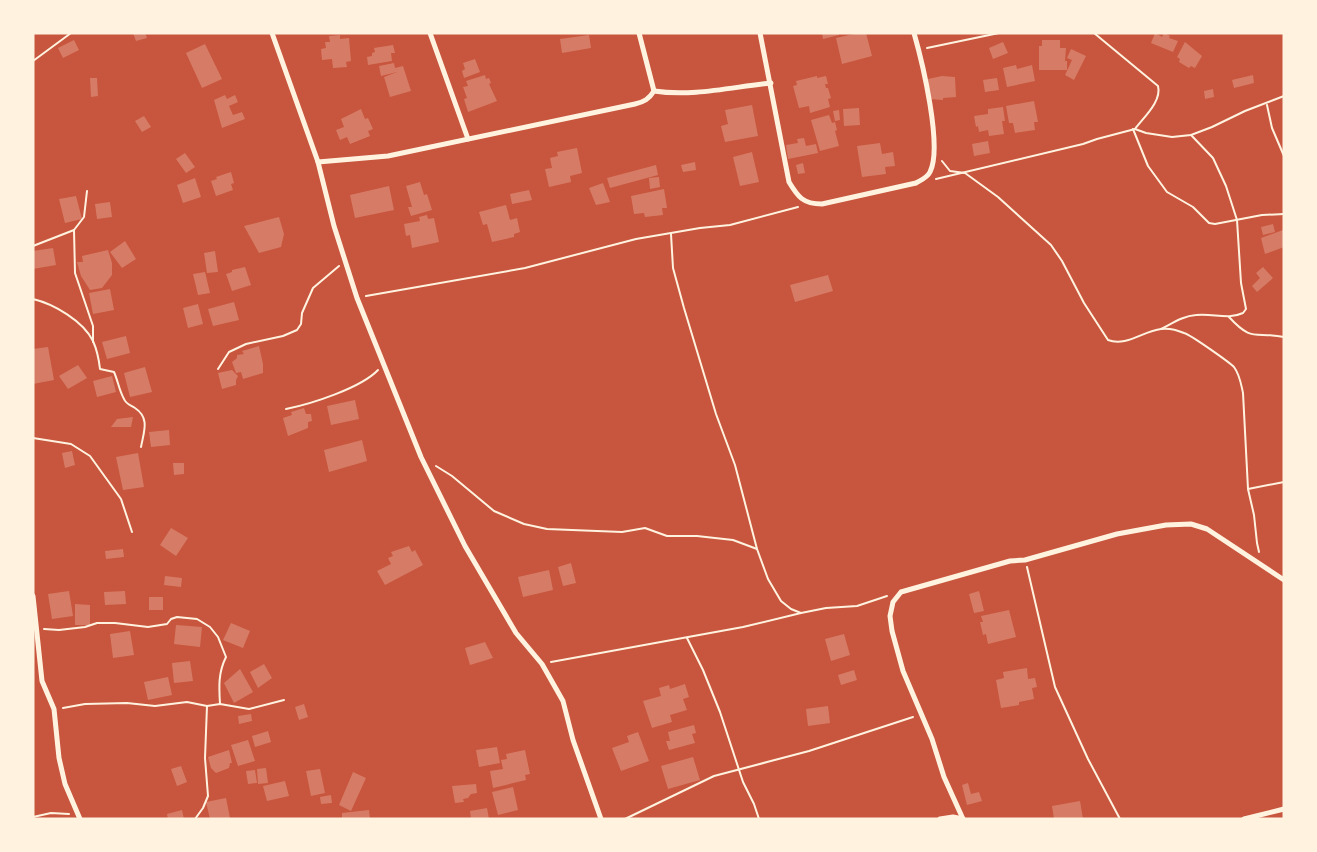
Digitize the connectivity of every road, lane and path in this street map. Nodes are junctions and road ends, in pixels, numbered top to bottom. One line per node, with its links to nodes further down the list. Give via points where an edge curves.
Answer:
1 (71, 33): 10 (path)
2 (272, 33): 20 (street)
3 (430, 33): 17 (street)
4 (639, 33): 12 (street)
5 (760, 33): 11 (street)
6 (914, 33): 9 (street)
7 (999, 33): 9 (path)
8 (1094, 33): 15 (path, via 1158,86 1156,101)
9 (919, 50): 18 (street)
10 (33, 61)
11 (771, 83): 12 (street, via 690,93); 24 (street, via 789,182 797,195)
12 (654, 91): 17 (street, via 643,102)
13 (1284, 96): 14 (path)
14 (1267, 104): 16 (path); 19 (path)
15 (1134, 129): 16 (path, via 1172,137); 21 (path); 26 (path, via 1148,166 1167,192 1193,207 1209,223)
16 (1191, 135): 26 (path, via 1213,158)
17 (468, 139): 20 (street, via 388,156)
18 (935, 147): 21 (path, via 950,171); 24 (street, via 931,170 916,183)
19 (1284, 156)
20 (318, 162): 30 (street)
21 (965, 173): 22 (path); 34 (path, via 1051,245 1108,340 1121,342)
22 (935, 179)
23 (87, 192): 27 (path, via 84,217)
24 (810, 204): 28 (path, via 730,225)
25 (1284, 214): 26 (path)
26 (1237, 219): 33 (path, via 1246,309)
27 (74, 230): 29 (path); 36 (path, via 75,273 93,326)
28 (671, 234): 32 (path, via 636,239 525,268); 46 (path, via 673,268)
29 (33, 246)
30 (345, 261): 32 (street); 38 (path, via 313,288 297,330 229,352)
31 (33, 298): 36 (path, via 80,324)
32 (357, 298): 37 (street)
33 (1229, 317): 34 (path, via 1199,314); 35 (path, via 1250,335)
34 (1161, 329): 44 (path, via 1187,334 1233,366 1243,393)
35 (1284, 337)
36 (93, 342): 41 (path, via 100,369 114,372 126,403 145,418)
37 (384, 363): 39 (path, via 365,380 308,405); 42 (street)
38 (218, 369)
39 (286, 409)
40 (33, 438): 45 (path, via 71,444 90,456 121,499)
41 (141, 447)
42 (421, 457): 46 (path, via 452,476 494,511 524,524 547,529 622,532 645,528 667,536 733,540); 55 (street, via 471,556 516,633)
43 (1284, 482): 44 (path)
44 (1248, 489): 48 (path, via 1257,543)
45 (132, 532)
46 (757, 549): 52 (path, via 781,601)
47 (1025, 560): 48 (street, via 1117,534 1191,524 1208,529); 50 (street); 73 (path, via 1056,687)
48 (1268, 568): 49 (street)
49 (1284, 580)
50 (901, 592): 52 (path, via 857,606); 60 (street, via 893,602 892,631)
51 (33, 596): 53 (street)
52 (801, 614): 54 (path)
53 (36, 629): 57 (path, via 59,630 97,623 148,627 166,624 177,617 197,618 218,637 226,657 221,667); 59 (street, via 42,681)
54 (686, 637): 55 (path); 61 (path, via 720,712)
55 (542, 664): 68 (street, via 563,701)
56 (284, 700): 57 (path, via 249,709)
57 (220, 704): 58 (path)
58 (207, 706): 59 (path, via 187,702 155,706 127,703); 65 (path, via 208,796)
59 (54, 709): 64 (street, via 65,784)
60 (921, 714): 61 (path, via 763,765); 72 (street)
61 (738, 769): 69 (path, via 696,784); 70 (path)
62 (1284, 809): 74 (street)
63 (33, 817): 64 (path, via 51,813)
64 (80, 817)
65 (195, 819)
66 (256, 819): 67 (path)
67 (263, 819)
68 (601, 819)
69 (625, 819)
70 (759, 819)
71 (940, 819): 72 (street)
72 (963, 819)
73 (1120, 819)
74 (1244, 819)

